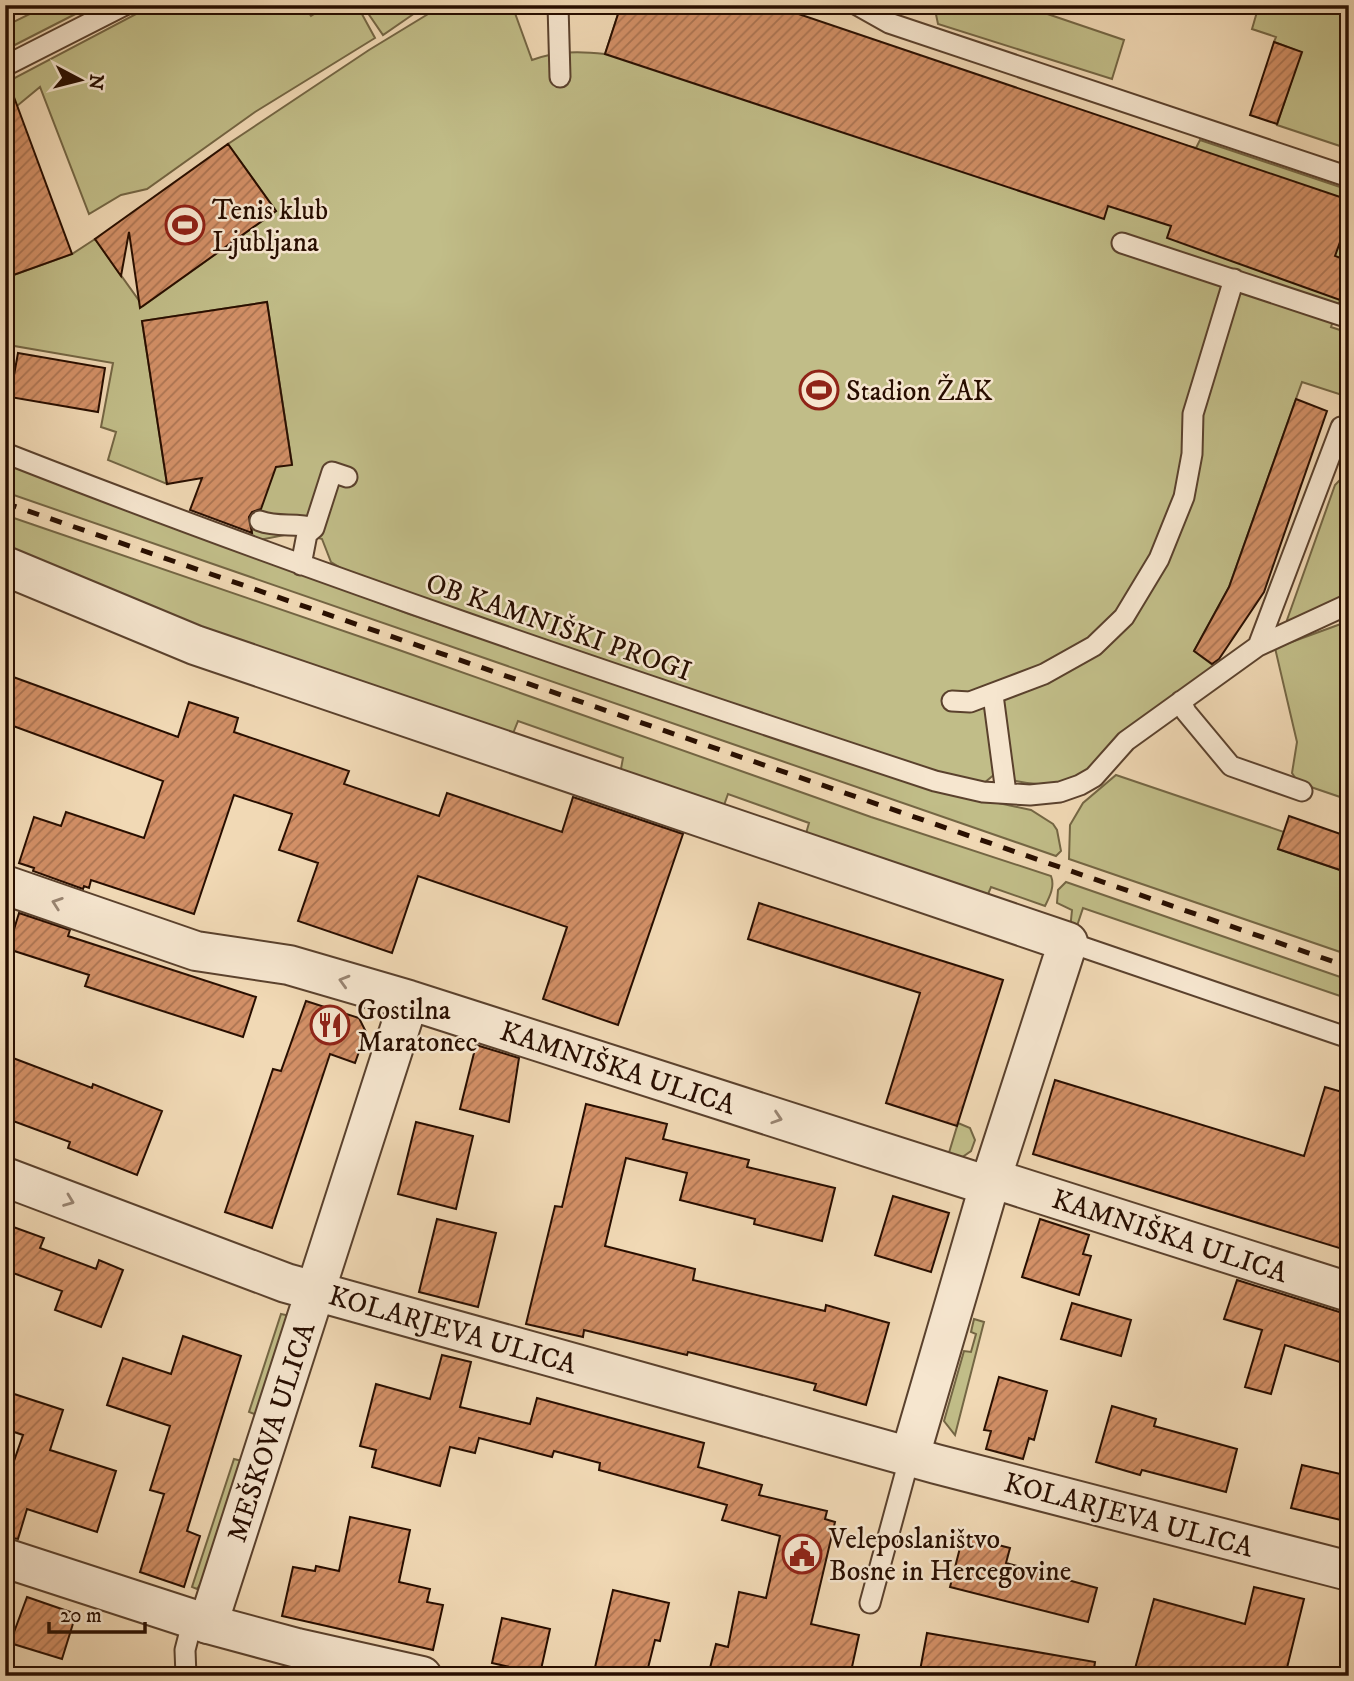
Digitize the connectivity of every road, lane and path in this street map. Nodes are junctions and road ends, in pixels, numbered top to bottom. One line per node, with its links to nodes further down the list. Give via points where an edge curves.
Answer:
1 (125, 5): 4 (lane)
2 (558, 5): 5 (lane)
3 (857, 5): 6 (lane, via 889,23)
4 (5, 66)
5 (561, 77)
6 (1349, 177)
7 (1122, 243): 8 (lane)
8 (1234, 279): 9 (lane); 19 (lane, via 1193,414 1184,497 1159,559 1124,617 1094,646 1048,682)
9 (1349, 318)
10 (1349, 430): 18 (lane, via 1341,427)
11 (5, 453): 15 (lane, OB KAMNIŠKI PROGI)
12 (347, 477): 14 (lane, via 332,472)
13 (260, 521): 14 (lane)
14 (314, 528): 15 (lane, via 307,534)
15 (301, 565): 23 (lane, OB KAMNIŠKI PROGI, via 935,781)
16 (5, 566): 25 (street, via 195,645)
17 (1349, 604): 18 (lane, OB KAMNIŠKI PROGI)
18 (1258, 646): 21 (lane, OB KAMNIŠKI PROGI)
19 (993, 695): 20 (lane, via 970,702); 23 (lane)
20 (952, 701)
21 (1181, 701): 22 (lane, via 1231,766); 23 (lane, OB KAMNIŠKI PROGI, via 1126,741 1080,785 1060,792)
22 (1303, 791)
23 (1006, 793)
24 (5, 885): 26 (street, KAMNIŠKA ULICA, one-way to 24, via 289,965 196,951)
25 (1068, 942): 27 (lane); 29 (street)
26 (409, 1000): 29 (street, KAMNIŠKA ULICA, one-way to 29); 30 (street, MEŠKOVA ULICA)
27 (1349, 1038)
28 (5, 1177): 30 (street, KOLARJEVA ULICA, one-way to 30)
29 (990, 1182): 31 (street, KAMNIŠKA ULICA); 32 (street)
30 (316, 1291): 32 (street, KOLARJEVA ULICA); 36 (street, MEŠKOVA ULICA)
31 (1349, 1292)
32 (910, 1456): 34 (street, KOLARJEVA ULICA); 35 (lane)
33 (5, 1558): 36 (street)
34 (1349, 1571)
35 (870, 1603)
36 (200, 1621): 37 (lane, via 185,1650); 38 (street)
37 (186, 1676)
38 (422, 1676)

